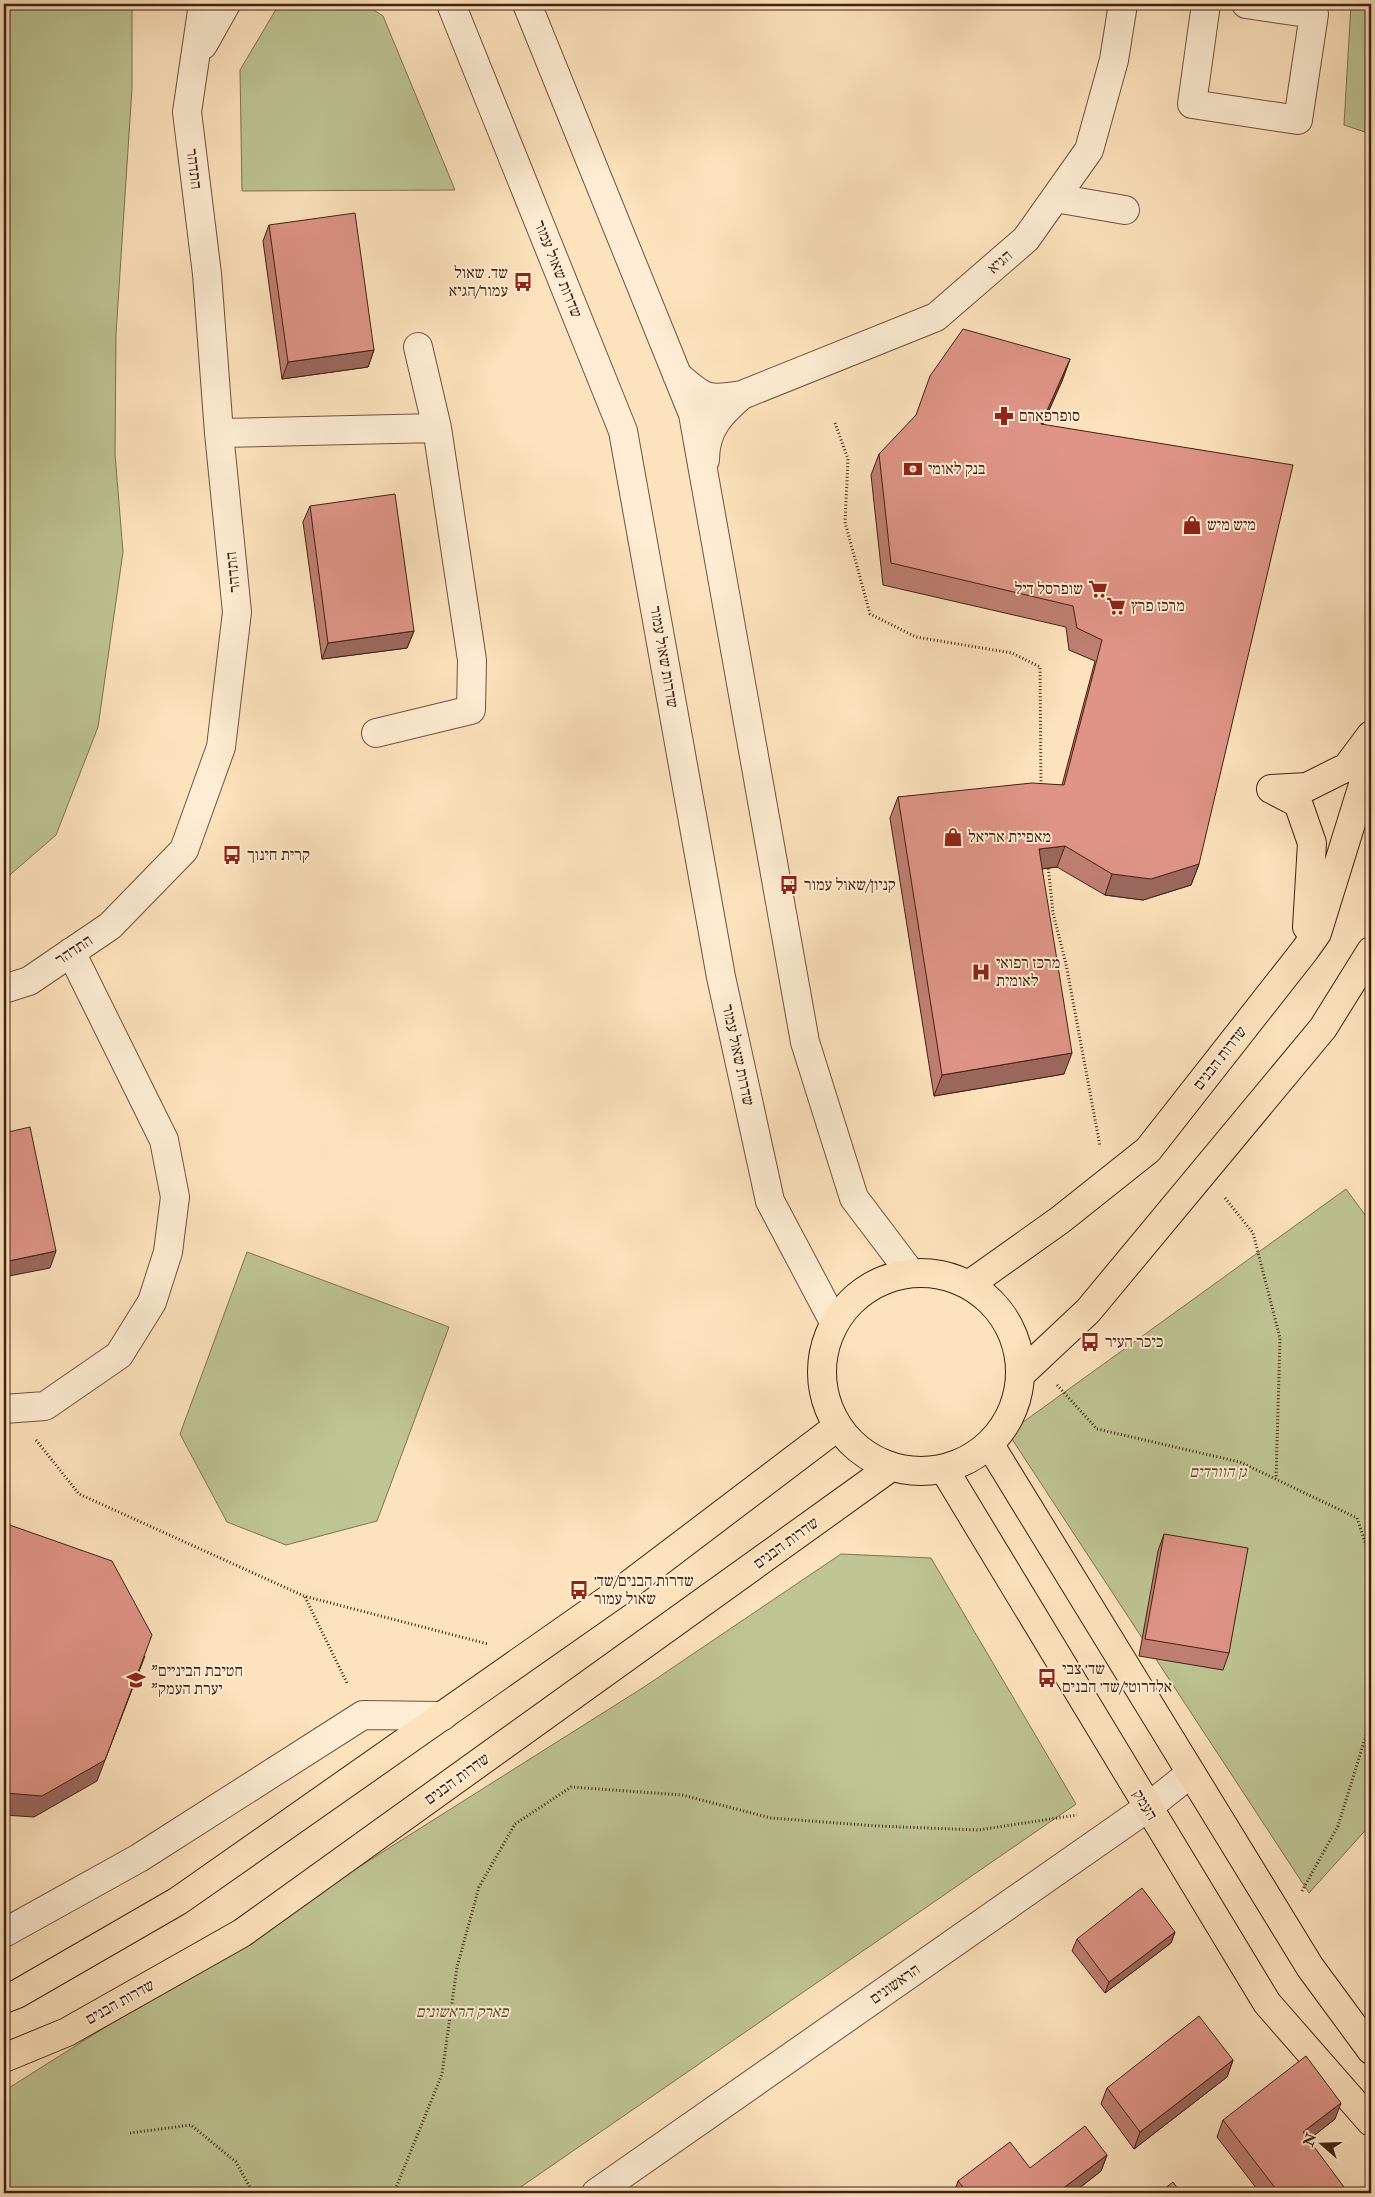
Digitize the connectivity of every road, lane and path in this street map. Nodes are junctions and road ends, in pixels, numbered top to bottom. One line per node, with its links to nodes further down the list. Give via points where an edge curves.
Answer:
1 (203, 4): 8 (street, התדהר)
2 (226, 4): 8 (street, התדהר)
3 (450, 4): 31 (street, שדרות שאול עמור, via 623,431 721,977 770,1201)
4 (527, 4): 12 (street)
5 (1123, 4): 9 (street, הגיא, via 1114,60 1089,150)
6 (1206, 4): 7 (street, via 1192,104 1298,120 1314,14)
7 (1246, 4)
8 (194, 59): 16 (street, התדהר, via 187,112 207,274)
9 (1055, 198): 10 (street); 13 (street, הגיא, via 1026,239 936,317)
10 (1124, 210)
11 (418, 347): 15 (street)
12 (677, 375): 13 (street, via 699,394 716,399); 17 (street, via 693,414)
13 (742, 395): 17 (street, via 720,414 713,427 705,447)
14 (835, 423): 21 (path, via 848,459 845,522 870,614 916,637 1012,653 1040,667)
15 (437, 428): 16 (street); 18 (street, via 472,660 471,710)
16 (219, 433): 25 (street, התדהר, via 237,612 221,747 184,850 110,926)
17 (705, 480): 29 (street, via 805,1042 854,1198)
18 (376, 733)
19 (1371, 735): 23 (main road, via 1347,767 1307,787 1272,789 1298,803 1312,843)
20 (1371, 759): 23 (main road, שדרות הבנים, via 1317,933)
21 (1042, 795)
22 (1048, 864): 28 (path, via 1053,914 1066,964)
23 (1305, 950): 28 (main road, שדרות הבנים, via 1148,1150)
24 (1371, 951): 27 (main road, via 1323,1028)
25 (71, 952): 26 (street, התדהר, via 29,981); 33 (street, via 164,1140 175,1197 168,1252 152,1302 119,1355 45,1406)
26 (4, 989)
27 (1205, 1171): 32 (main road, via 1088,1311); 38 (path, via 1253,1233 1280,1338)
28 (1107, 1184): 30 (main road, שדרות הבנים)
29 (910, 1272): 30 (main road, via 941,1273); 31 (main road, via 880,1280 854,1298)
30 (970, 1284): 32 (main road, via 998,1308)
31 (834, 1322): 34 (main road, via 822,1357 824,1394)
32 (1028, 1368): 35 (main road, via 1006,1424); 38 (path, via 1097,1429 1240,1462)
33 (7, 1409): 40 (path, via 79,1494)
34 (837, 1427): 36 (main road, via 860,1452); 41 (main road, via 626,1588)
35 (990, 1445): 37 (main road); 45 (main road)
36 (891, 1468): 37 (main road, via 917,1472); 52 (main road, שדרות הבנים, via 242,1933 67,2032)
37 (944, 1470): 46 (main road, העמק)
38 (1276, 1479): 39 (path, via 1357,1518)
39 (1371, 1560)
40 (304, 1596): 41 (path); 42 (path)
41 (530, 1655): 43 (main road)
42 (362, 1714): 43 (street); 49 (street, via 139,1858)
43 (443, 1716): 50 (main road, via 178,1901)
44 (1371, 1719): 48 (path, via 1338,1826)
45 (1191, 1773): 46 (street, הראשונים); 48 (main road)
46 (1147, 1808): 53 (main road, העמק, via 1267,2003); 57 (street, הראשונים)
47 (1084, 1814): 56 (path, via 978,1830 877,1826 771,1818 682,1795 571,1786 515,1824 479,1887 457,1967 442,2074)
48 (1284, 1924): 51 (main road, via 1310,1967)
49 (4, 1933)
50 (4, 1999)
51 (1371, 2050)
52 (4, 2058)
53 (1371, 2122)
54 (130, 2133): 55 (path, via 191,2125 236,2162)
55 (253, 2193)
56 (394, 2193)
57 (596, 2193)

